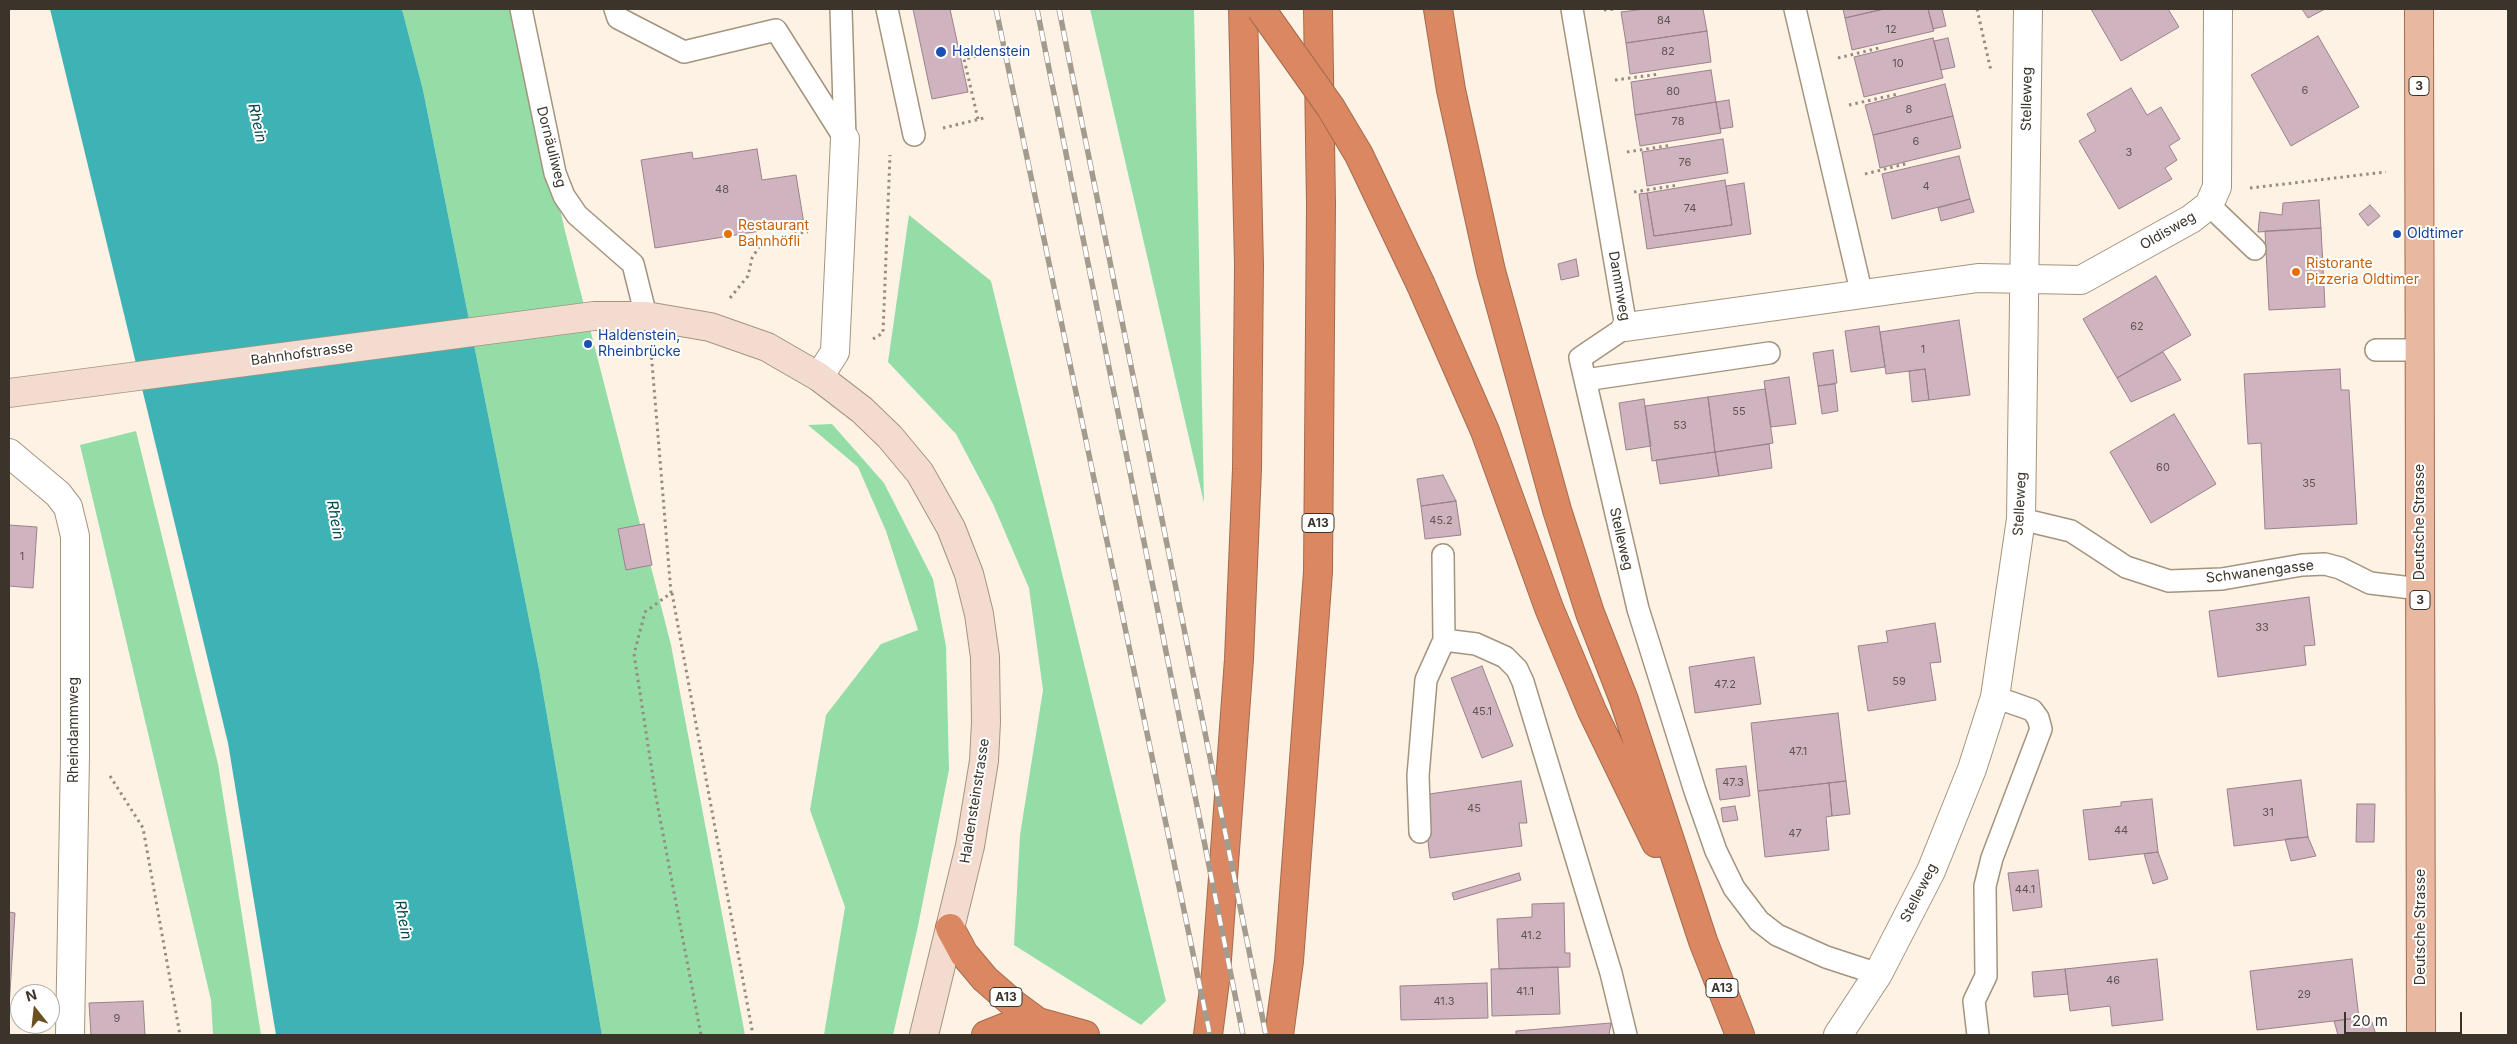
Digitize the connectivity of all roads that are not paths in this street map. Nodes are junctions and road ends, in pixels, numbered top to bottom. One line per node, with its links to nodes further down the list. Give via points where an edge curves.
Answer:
1 (521, 9): 21 (lane, Dornäuliweg, via 555,173 564,196 577,215 633,264)
2 (615, 9): 15 (lane, via 618,18 684,52 776,30)
3 (842, 9): 15 (lane)
4 (887, 9): 14 (lane)
5 (1243, 9): 44 (highway, via 1249,265 1247,469 1239,659 1216,973)
6 (1261, 9): 37 (highway, A13, bridge, via 1359,155 1421,285 1485,431 1549,608 1589,703)
7 (1318, 9): 45 (highway, A13, via 1321,214 1318,572 1289,961)
8 (1438, 9): 37 (highway, A13, via 1451,90 1491,271 1557,510)
9 (1572, 9): 22 (lane, Dammweg)
10 (1795, 9): 19 (lane)
11 (2028, 9): 18 (street, Stelleweg)
12 (2218, 9): 16 (street)
13 (2419, 9): 24 (main road, Deutsche Strasse / 3)
14 (914, 135)
15 (845, 139): 26 (street, via 835,352)
16 (2213, 196): 17 (lane); 18 (street, Oldisweg, via 2191,219 2081,280)
17 (2255, 249)
18 (2024, 280): 19 (street, Dammweg, via 1978,278); 30 (street, Stelleweg)
19 (1862, 295): 22 (street, Dammweg)
20 (594, 316): 21 (street, Haldensteinstrasse); 28 (street, Bahnhofstrasse)
21 (646, 316): 26 (street, Haldensteinstrasse, via 710,327 767,347)
22 (1626, 327): 27 (lane, Stelleweg, via 1580,358)
23 (2376, 350): 24 (lane)
24 (2420, 350): 32 (main road, Deutsche Strasse / 3)
25 (1769, 353): 27 (lane)
26 (819, 377): 36 (street, Haldensteinstrasse, via 862,410 920,473 951,528 969,574 979,614 985,658 984,761 970,846)
27 (1585, 380): 38 (lane, Stelleweg, via 1638,609 1716,851 1734,888 1759,921 1777,935 1826,957)
28 (16, 392)
29 (9, 453): 40 (street, Rheindammweg, via 58,494 68,507 75,536)
30 (2021, 519): 32 (lane, Schwanengasse, via 2071,531 2126,567 2168,582 2222,579 2325,564 2370,583); 34 (street, Stelleweg)
31 (1444, 555): 33 (lane)
32 (2420, 589): 50 (main road, Deutsche Strasse / 3)
33 (1444, 640): 35 (lane, via 1426,680 1418,776); 46 (lane, via 1476,644 1505,657 1520,676 1611,974)
34 (1995, 697): 38 (street, Stelleweg, via 1972,769 1932,871); 49 (lane, via 2032,710 2041,729 1994,853 1985,886 1986,976 1974,1001)
35 (1420, 832)
36 (950, 928): 39 (highway, A13, via 964,954 984,979); 41 (street, Haldensteinstrasse)
37 (1703, 941): 47 (highway, A13)
38 (1878, 974): 48 (street, Stelleweg)
39 (1038, 1022): 42 (highway, A13, via 1006,1027); 43 (highway, A13)
40 (70, 1035)
41 (924, 1035)
42 (986, 1035)
43 (1085, 1035)
44 (1208, 1035)
45 (1279, 1035)
46 (1626, 1035)
47 (1740, 1035)
48 (1838, 1035)
49 (1978, 1035)
50 (2421, 1035)

